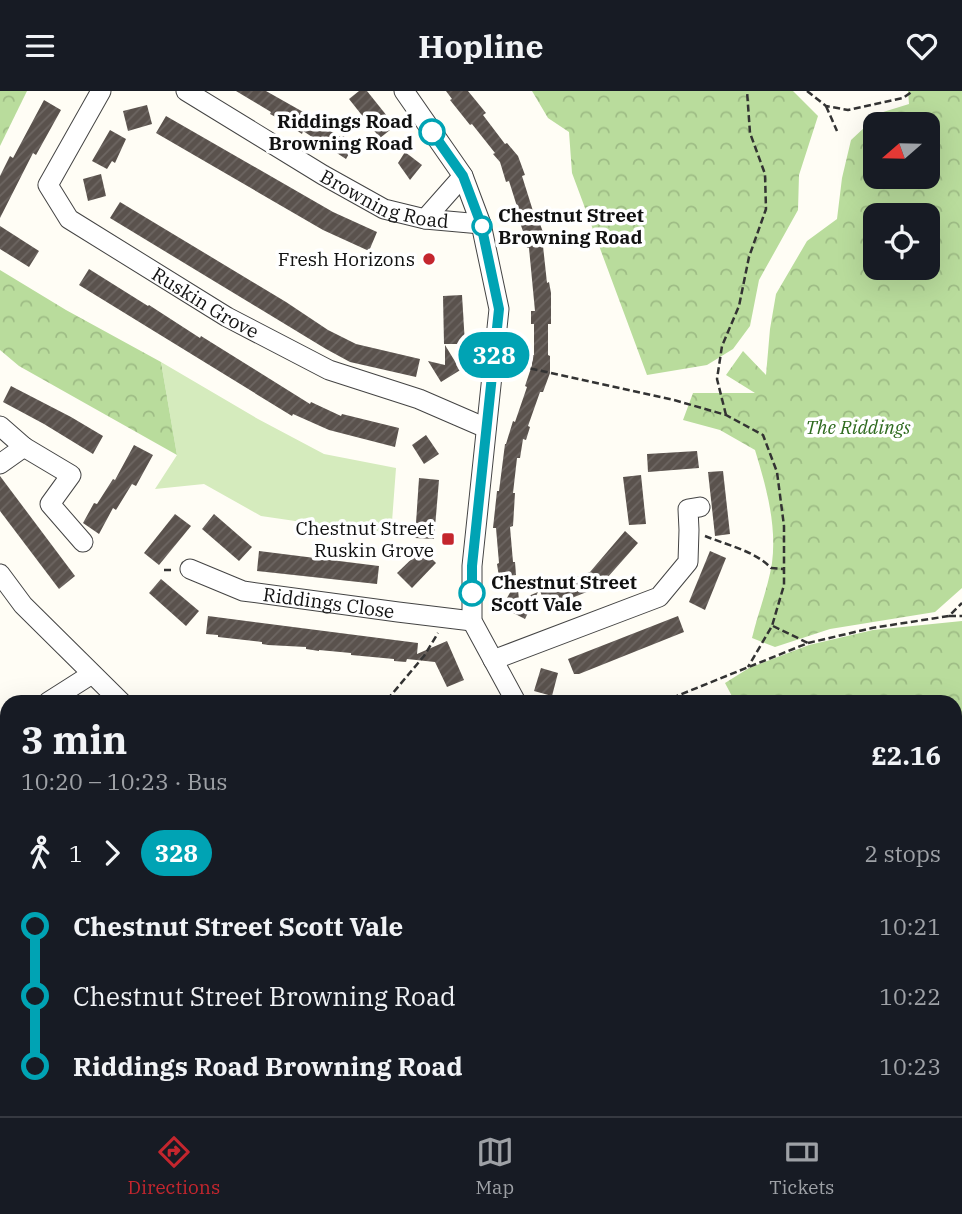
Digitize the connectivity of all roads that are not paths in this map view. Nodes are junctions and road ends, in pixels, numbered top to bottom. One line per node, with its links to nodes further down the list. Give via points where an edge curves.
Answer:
1 (101, 91): 8 (street, Ruskin Grove, via 48,185 69,219 227,317 329,370 419,399)
2 (186, 91): 5 (street, Browning Road, via 384,209)
3 (404, 91): 4 (street)
4 (463, 176): 5 (street); 6 (street)
5 (425, 219): 6 (street, Browning Road)
6 (481, 224): 8 (street, via 499,309)
7 (0, 426): 9 (street)
8 (486, 428): 15 (street, via 472,566)
9 (24, 447): 10 (street); 12 (street, via 77,479 50,504)
10 (0, 464)
11 (687, 508): 16 (street, via 688,562 659,597)
12 (83, 542)
13 (190, 569): 15 (street, Riddings Close, via 243,591)
14 (0, 574): 17 (street, via 23,605)
15 (472, 621): 16 (street)
16 (493, 660): 20 (street)
17 (92, 674): 18 (street); 19 (street)
18 (59, 695)
19 (114, 695)
20 (512, 695)

